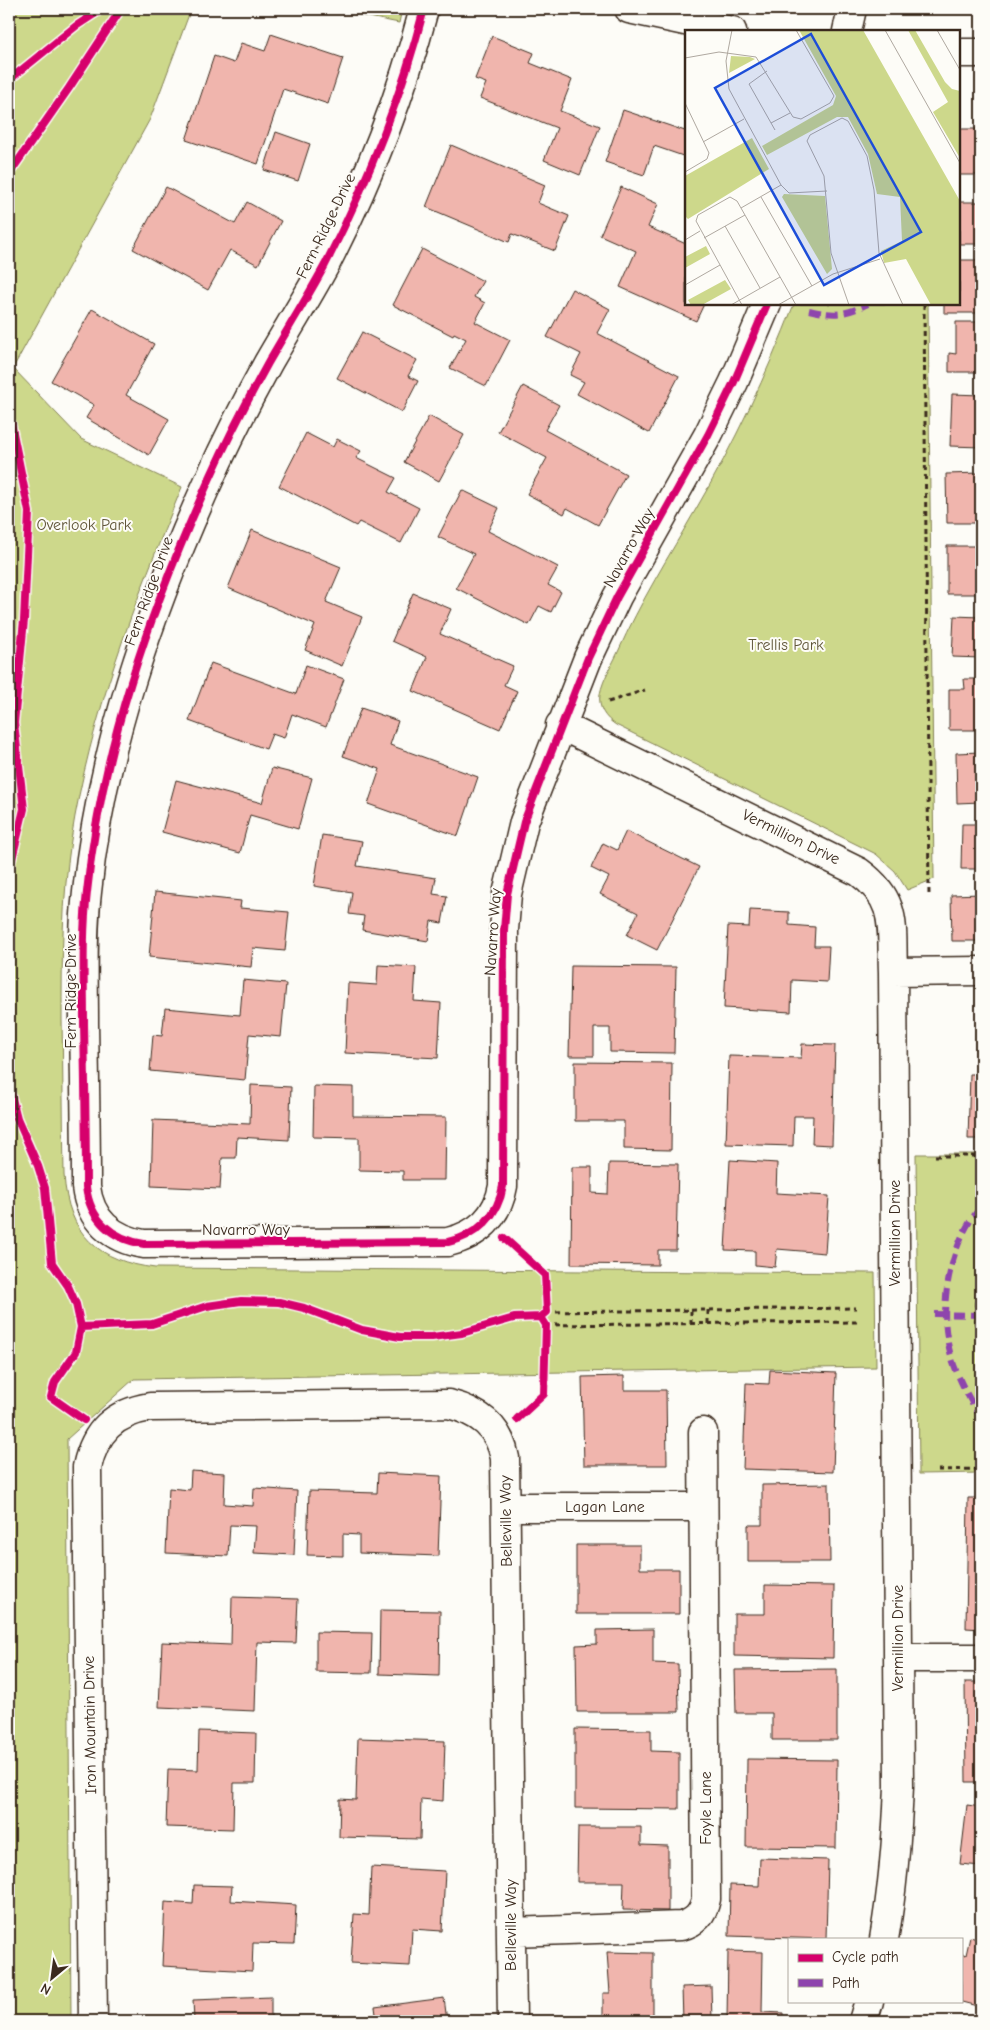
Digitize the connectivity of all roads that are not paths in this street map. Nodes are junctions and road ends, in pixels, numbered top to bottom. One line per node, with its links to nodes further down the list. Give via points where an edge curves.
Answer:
1 (424, 9): 12 (street, Fern Ridge Drive, via 391,118 348,219 237,420 184,536 140,656 120,724 95,831 86,894 86,1187 92,1209)
2 (630, 9): 4 (street)
3 (852, 9): 5 (street)
4 (727, 30)
5 (847, 30)
6 (981, 53): 7 (street)
7 (960, 54)
8 (767, 305): 9 (street, Navarro Way, via 708,435 617,597)
9 (560, 725): 11 (street, Vermillion Drive, via 865,875 883,894 890,912); 12 (street, Navarro Way, via 524,822 508,894 503,966 503,1186 498,1205 486,1222 468,1235 448,1242 144,1244 122,1239)
10 (981, 971): 11 (street)
11 (893, 972): 17 (street, Vermillion Drive)
12 (104, 1226)
13 (101, 1432): 15 (street, Belleville Way, via 123,1415 150,1407 449,1404 475,1414 496,1432 505,1458); 22 (street, Iron Mountain Drive, via 87,1467)
14 (703, 1432): 16 (street, Foyle Lane)
15 (506, 1507): 16 (street, Lagan Lane); 19 (street, Belleville Way)
16 (703, 1507): 19 (street, Foyle Lane, via 704,1909 691,1923 680,1926)
17 (898, 1658): 18 (street); 20 (street, Vermillion Drive, via 897,1844)
18 (981, 1658)
19 (511, 1932): 23 (street, Belleville Way)
20 (884, 1938)
21 (869, 2002): 24 (street)
22 (93, 2021)
23 (512, 2021)
24 (863, 2021)

